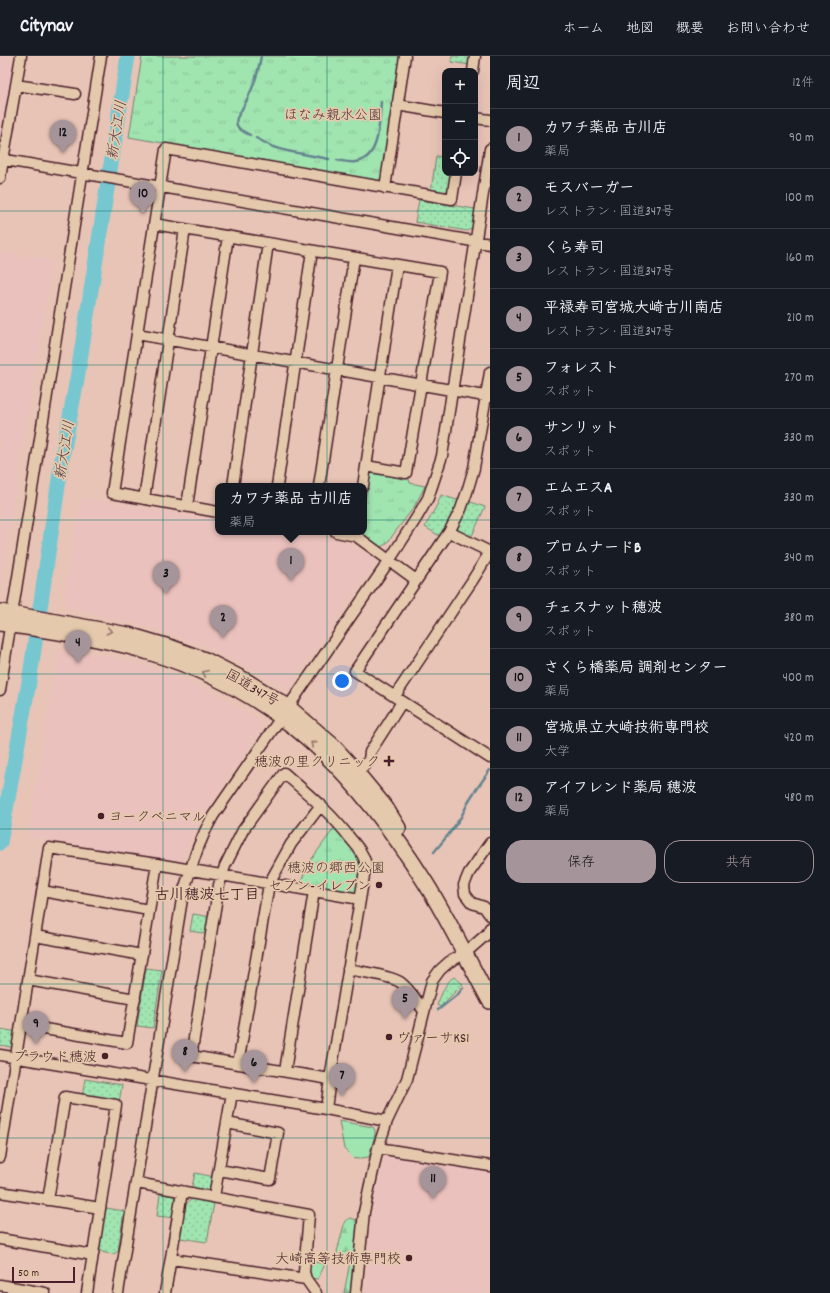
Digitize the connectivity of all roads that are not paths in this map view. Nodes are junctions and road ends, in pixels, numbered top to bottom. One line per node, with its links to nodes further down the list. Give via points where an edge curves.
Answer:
1 (21, 56): 6 (street)
2 (100, 56): 14 (street)
3 (405, 56): 8 (street)
4 (475, 56): 5 (street)
5 (473, 68)
6 (16, 85): 7 (street); 13 (street)
7 (75, 94)
8 (397, 105): 9 (street); 18 (street)
9 (442, 112)
10 (478, 118): 11 (street)
11 (490, 120)
12 (490, 149): 22 (street)
13 (2, 160): 14 (street); 16 (street)
14 (82, 174): 17 (street); 52 (street)
15 (456, 176): 18 (street, via 452,199)
16 (0, 178)
17 (160, 186): 18 (street, via 166,149); 19 (street); 22 (street)
18 (385, 188)
19 (154, 224): 20 (street); 28 (street)
20 (185, 229): 21 (street); 29 (street)
21 (228, 236): 23 (street); 30 (street)
22 (476, 241): 24 (street); 37 (street)
23 (268, 243): 25 (street); 31 (street)
24 (490, 244)
25 (312, 250): 26 (street); 32 (street)
26 (354, 258): 27 (street); 33 (street)
27 (397, 265): 35 (street); 36 (street, via 440,272)
28 (137, 334): 29 (street); 44 (street, via 112,493)
29 (168, 339): 30 (street); 44 (street)
30 (211, 347): 31 (street); 45 (street)
31 (252, 354): 32 (street); 40 (street)
32 (296, 362): 33 (street); 41 (street)
33 (337, 369): 35 (street); 42 (street)
34 (490, 372): 38 (street)
35 (380, 377): 36 (street); 39 (street)
36 (421, 384): 37 (street); 39 (street, via 406,473)
37 (452, 390): 38 (street); 50 (street, via 436,478 428,498)
38 (488, 396): 47 (street, via 468,492)
39 (366, 466): 43 (street)
40 (233, 483)
41 (278, 483)
42 (319, 483)
43 (363, 483)
44 (144, 499): 45 (street)
45 (187, 506): 46 (street)
46 (215, 511)
47 (449, 532): 49 (street); 51 (street)
48 (357, 535): 50 (street)
49 (490, 552): 54 (street)
50 (389, 561): 51 (street); 55 (street)
51 (416, 580): 54 (street, via 355,671)
52 (12, 619): 53 (street); 55 (highway, 国道347号, via 128,635 172,648 205,660 244,680)
53 (0, 690)
54 (398, 699): 56 (street); 57 (street, via 368,760)
55 (284, 712): 57 (highway, 国道347号, via 333,746); 61 (street, via 213,816 203,834); 63 (highway, 国道347号, one-way to 55, via 362,794)
56 (490, 758)
57 (357, 773): 63 (highway, 国道347号, via 385,807 410,848)
58 (321, 805): 62 (street, via 284,774 243,830); 64 (street, via 291,844); 67 (street, via 363,854 366,864)
59 (490, 843): 69 (street, via 469,873 464,885 465,894 472,903 484,907)
60 (157, 864): 61 (street); 65 (street, via 49,848); 68 (street)
61 (190, 870): 62 (street); 85 (street, via 183,894)
62 (222, 876): 64 (street); 82 (street, via 191,1056)
63 (425, 882): 72 (highway, 国道347号)
64 (269, 884): 66 (street); 82 (street)
65 (42, 891): 68 (street); 71 (street)
66 (314, 891): 67 (street); 83 (street)
67 (360, 899): 74 (street)
68 (149, 910): 73 (street)
69 (490, 915)
70 (490, 928): 72 (street, via 487,934)
71 (35, 936): 73 (street); 75 (street)
72 (464, 954): 77 (highway, 国道347号); 78 (street, via 449,962 432,981)
73 (142, 955): 76 (street)
74 (348, 969): 78 (street, via 400,982); 84 (street)
75 (28, 980): 76 (street); 79 (street)
76 (135, 998): 79 (street, via 127,1043)
77 (490, 1001)
78 (424, 1011): 88 (street, via 407,1079)
79 (21, 1026): 81 (street)
80 (0, 1055): 81 (street)
81 (16, 1057): 85 (street); 91 (street)
82 (238, 1064): 83 (street)
83 (285, 1071): 84 (street)
84 (330, 1079): 87 (street)
85 (153, 1080): 86 (street); 94 (street)
86 (232, 1093): 87 (street); 89 (street)
87 (326, 1109): 88 (street)
88 (387, 1121): 90 (street)
89 (227, 1123): 93 (street); 93 (street, via 278,1133 270,1179)
90 (378, 1148): 92 (street); 110 (street, via 364,1212)
91 (0, 1157)
92 (490, 1166)
93 (219, 1170): 97 (street)
94 (137, 1183): 96 (street); 107 (street)
95 (0, 1192): 98 (street)
96 (182, 1192): 97 (street); 102 (street)
97 (214, 1197): 103 (street, via 309,1215 304,1272)
98 (48, 1200): 99 (street); 99 (street, via 65,1097 116,1105)
99 (100, 1208): 101 (street)
100 (0, 1240): 101 (street)
101 (93, 1254): 106 (street)
102 (172, 1259): 103 (street); 108 (street)
103 (306, 1279): 109 (street)
104 (0, 1286): 105 (street)
105 (44, 1293)
106 (87, 1293)
107 (118, 1293)
108 (166, 1293)
109 (316, 1293)
110 (356, 1293)

